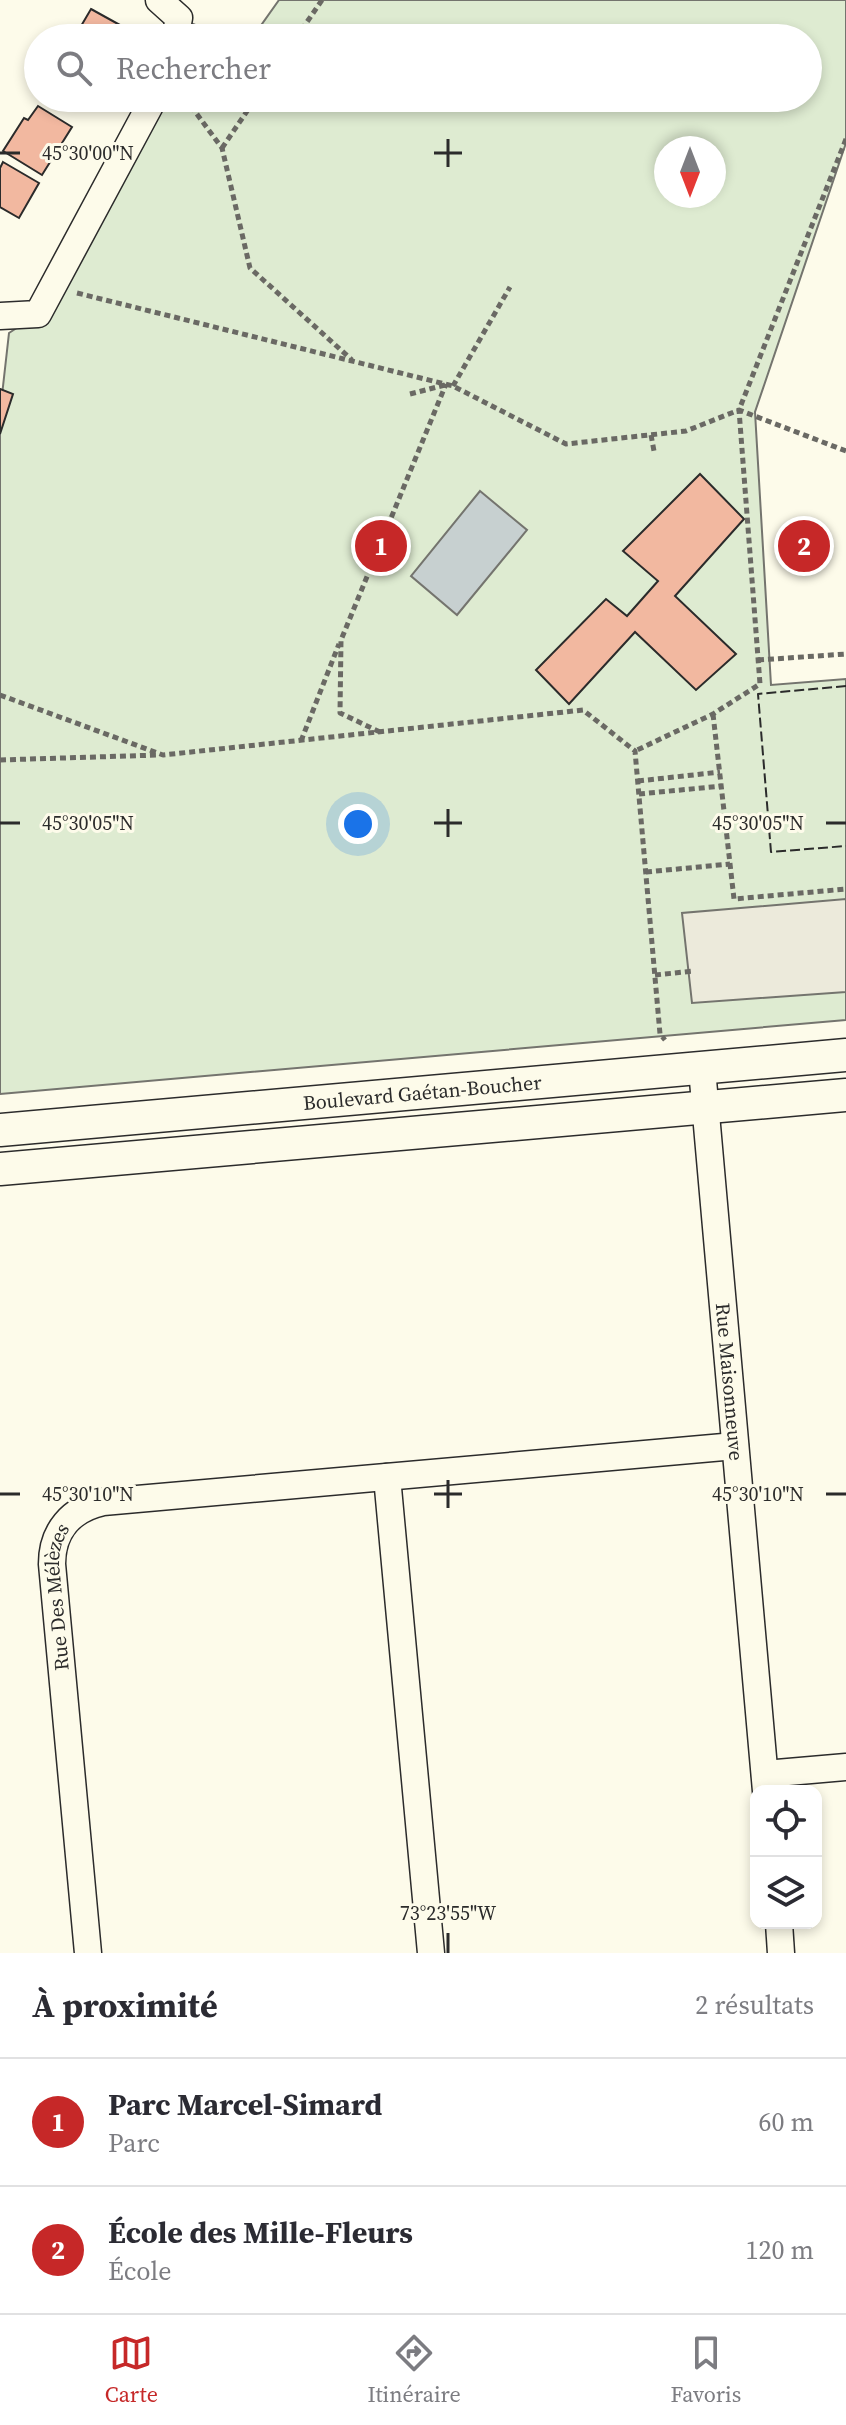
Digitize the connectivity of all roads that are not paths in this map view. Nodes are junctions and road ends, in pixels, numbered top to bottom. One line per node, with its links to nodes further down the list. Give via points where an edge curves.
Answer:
1 (159, 0): 2 (street, via 179,18)
2 (178, 24)
3 (146, 112): 4 (street, via 38,314)
4 (0, 316)
5 (846, 1055): 6 (street, Boulevard Gaétan-Boucher)
6 (702, 1069): 8 (street, Rue Maisonneuve); 9 (street, Boulevard Gaétan-Boucher)
7 (846, 1095): 8 (street, Boulevard Gaétan-Boucher)
8 (705, 1108): 10 (street, Boulevard Gaétan-Boucher); 11 (street, Rue Maisonneuve)
9 (0, 1130)
10 (0, 1169)
11 (735, 1446): 12 (street, Rue Des Mélèzes); 14 (street, Rue Maisonneuve)
12 (387, 1477): 16 (street, Rue Des Mélèzes, via 103,1502 76,1512 62,1526 53,1544 52,1564); 17 (street)
13 (846, 1767): 14 (street)
14 (765, 1783)
15 (779, 1929): 18 (street)
16 (88, 1953)
17 (431, 1953)
18 (781, 1953)

